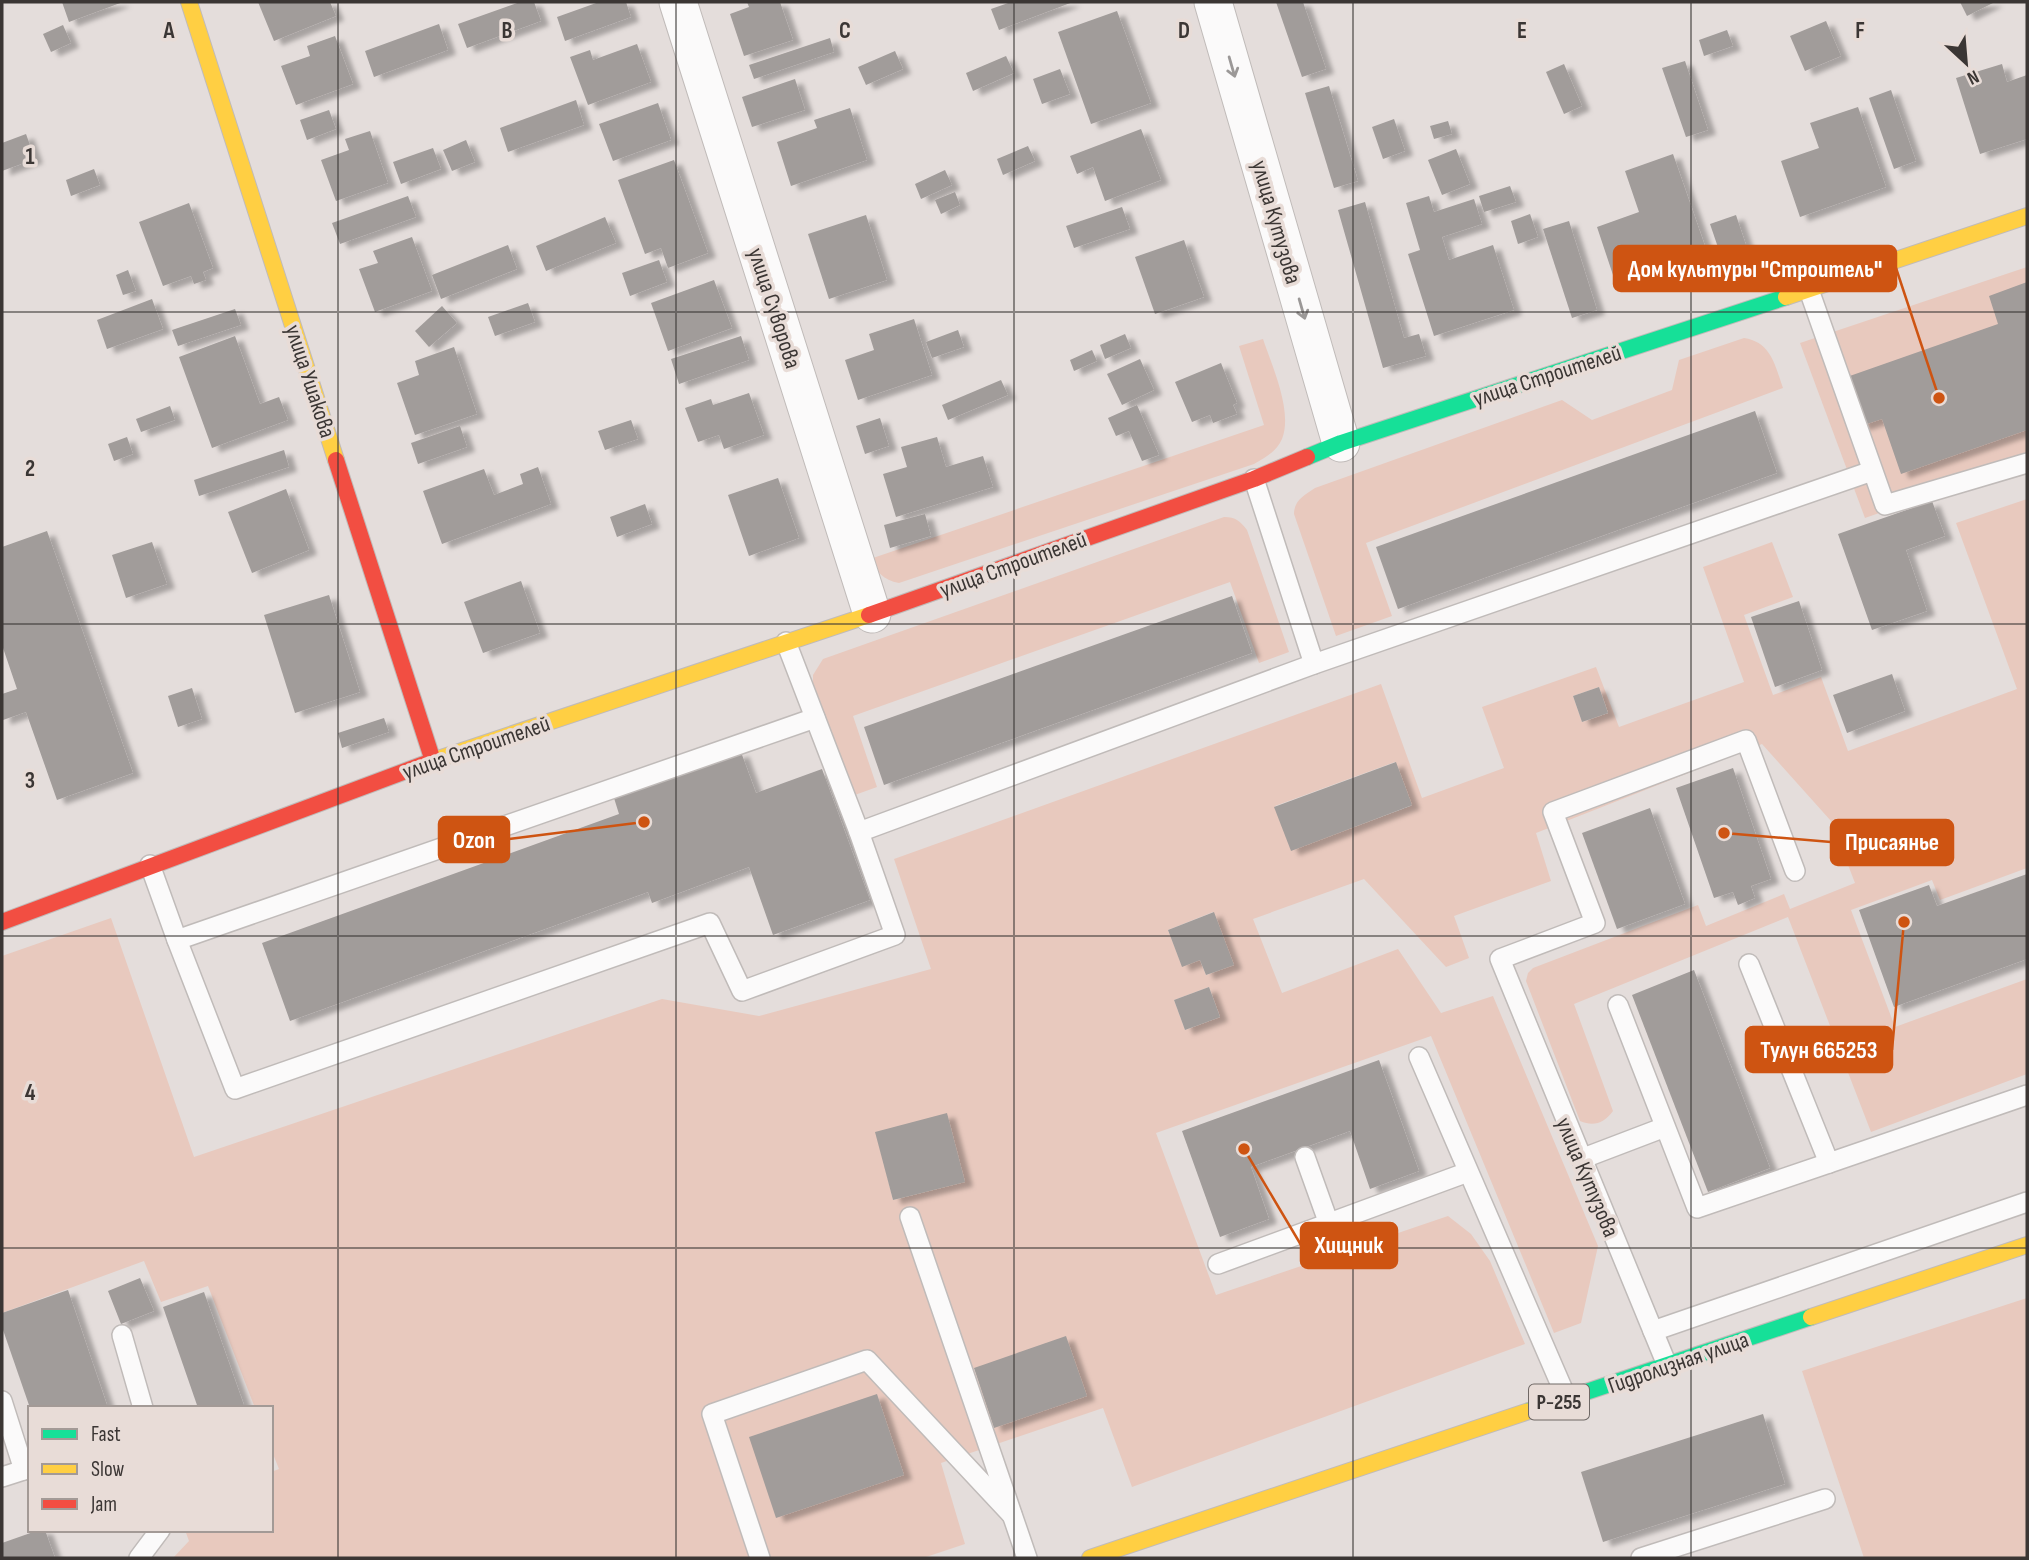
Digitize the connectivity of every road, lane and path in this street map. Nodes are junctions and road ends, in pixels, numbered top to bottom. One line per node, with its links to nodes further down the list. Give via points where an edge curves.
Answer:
1 (189, 2): 14 (main road, улица Ушакова)
2 (678, 2): 10 (street, улица Суворова)
3 (1213, 2): 6 (street, улица Кутузова, one-way to 6)
4 (2027, 216): 5 (main road, улица Строителей)
5 (1809, 290): 6 (main road, улица Строителей); 8 (lane)
6 (1341, 443): 9 (main road, улица Строителей)
7 (2027, 463): 8 (lane, via 1885,505)
8 (1872, 471): 12 (lane)
9 (1254, 478): 10 (main road, улица Строителей); 12 (lane)
10 (872, 614): 11 (main road, улица Строителей)
11 (786, 642): 13 (lane); 14 (main road, улица Строителей)
12 (1314, 664): 15 (lane)
13 (815, 718): 15 (lane); 19 (lane)
14 (433, 761): 16 (main road, улица Строителей)
15 (859, 832): 19 (lane, via 895,935 742,991 710,923 235,1088)
16 (150, 866): 18 (main road, улица Строителей); 19 (lane)
17 (1795, 871): 26 (lane, улица Кутузова, via 1746,740 1553,812 1595,923 1500,958)
18 (2, 922)
19 (177, 940)
20 (1749, 964): 27 (lane)
21 (1618, 1005): 24 (lane)
22 (1419, 1057): 28 (lane)
23 (2027, 1095): 27 (lane)
24 (1665, 1127): 26 (lane); 27 (lane, via 1697,1208)
25 (1305, 1157): 31 (lane)
26 (1580, 1159): 34 (lane, улица Кутузова)
27 (1829, 1163)
28 (1468, 1172): 31 (lane); 37 (lane)
29 (2027, 1202): 34 (lane)
30 (909, 1217): 43 (lane)
31 (1329, 1224): 33 (lane)
32 (2027, 1245): 36 (main road, Гидролизная улица / Р-255)
33 (1218, 1264)
34 (1653, 1331): 36 (lane, улица Кутузова)
35 (122, 1335): 39 (lane)
36 (1667, 1366): 37 (main road, Гидролизная улица / Р-255)
37 (1567, 1399): 48 (main road, Гидролизная улица / Р-255)
38 (2, 1401): 40 (lane)
39 (141, 1406)
40 (27, 1469): 41 (lane)
41 (2, 1477)
42 (1825, 1499): 49 (lane)
43 (1012, 1515): 46 (lane, via 867,1360 712,1414); 47 (lane)
44 (158, 1532): 45 (lane)
45 (139, 1558)
46 (760, 1558)
47 (1027, 1558)
48 (1090, 1558)
49 (1641, 1558)

